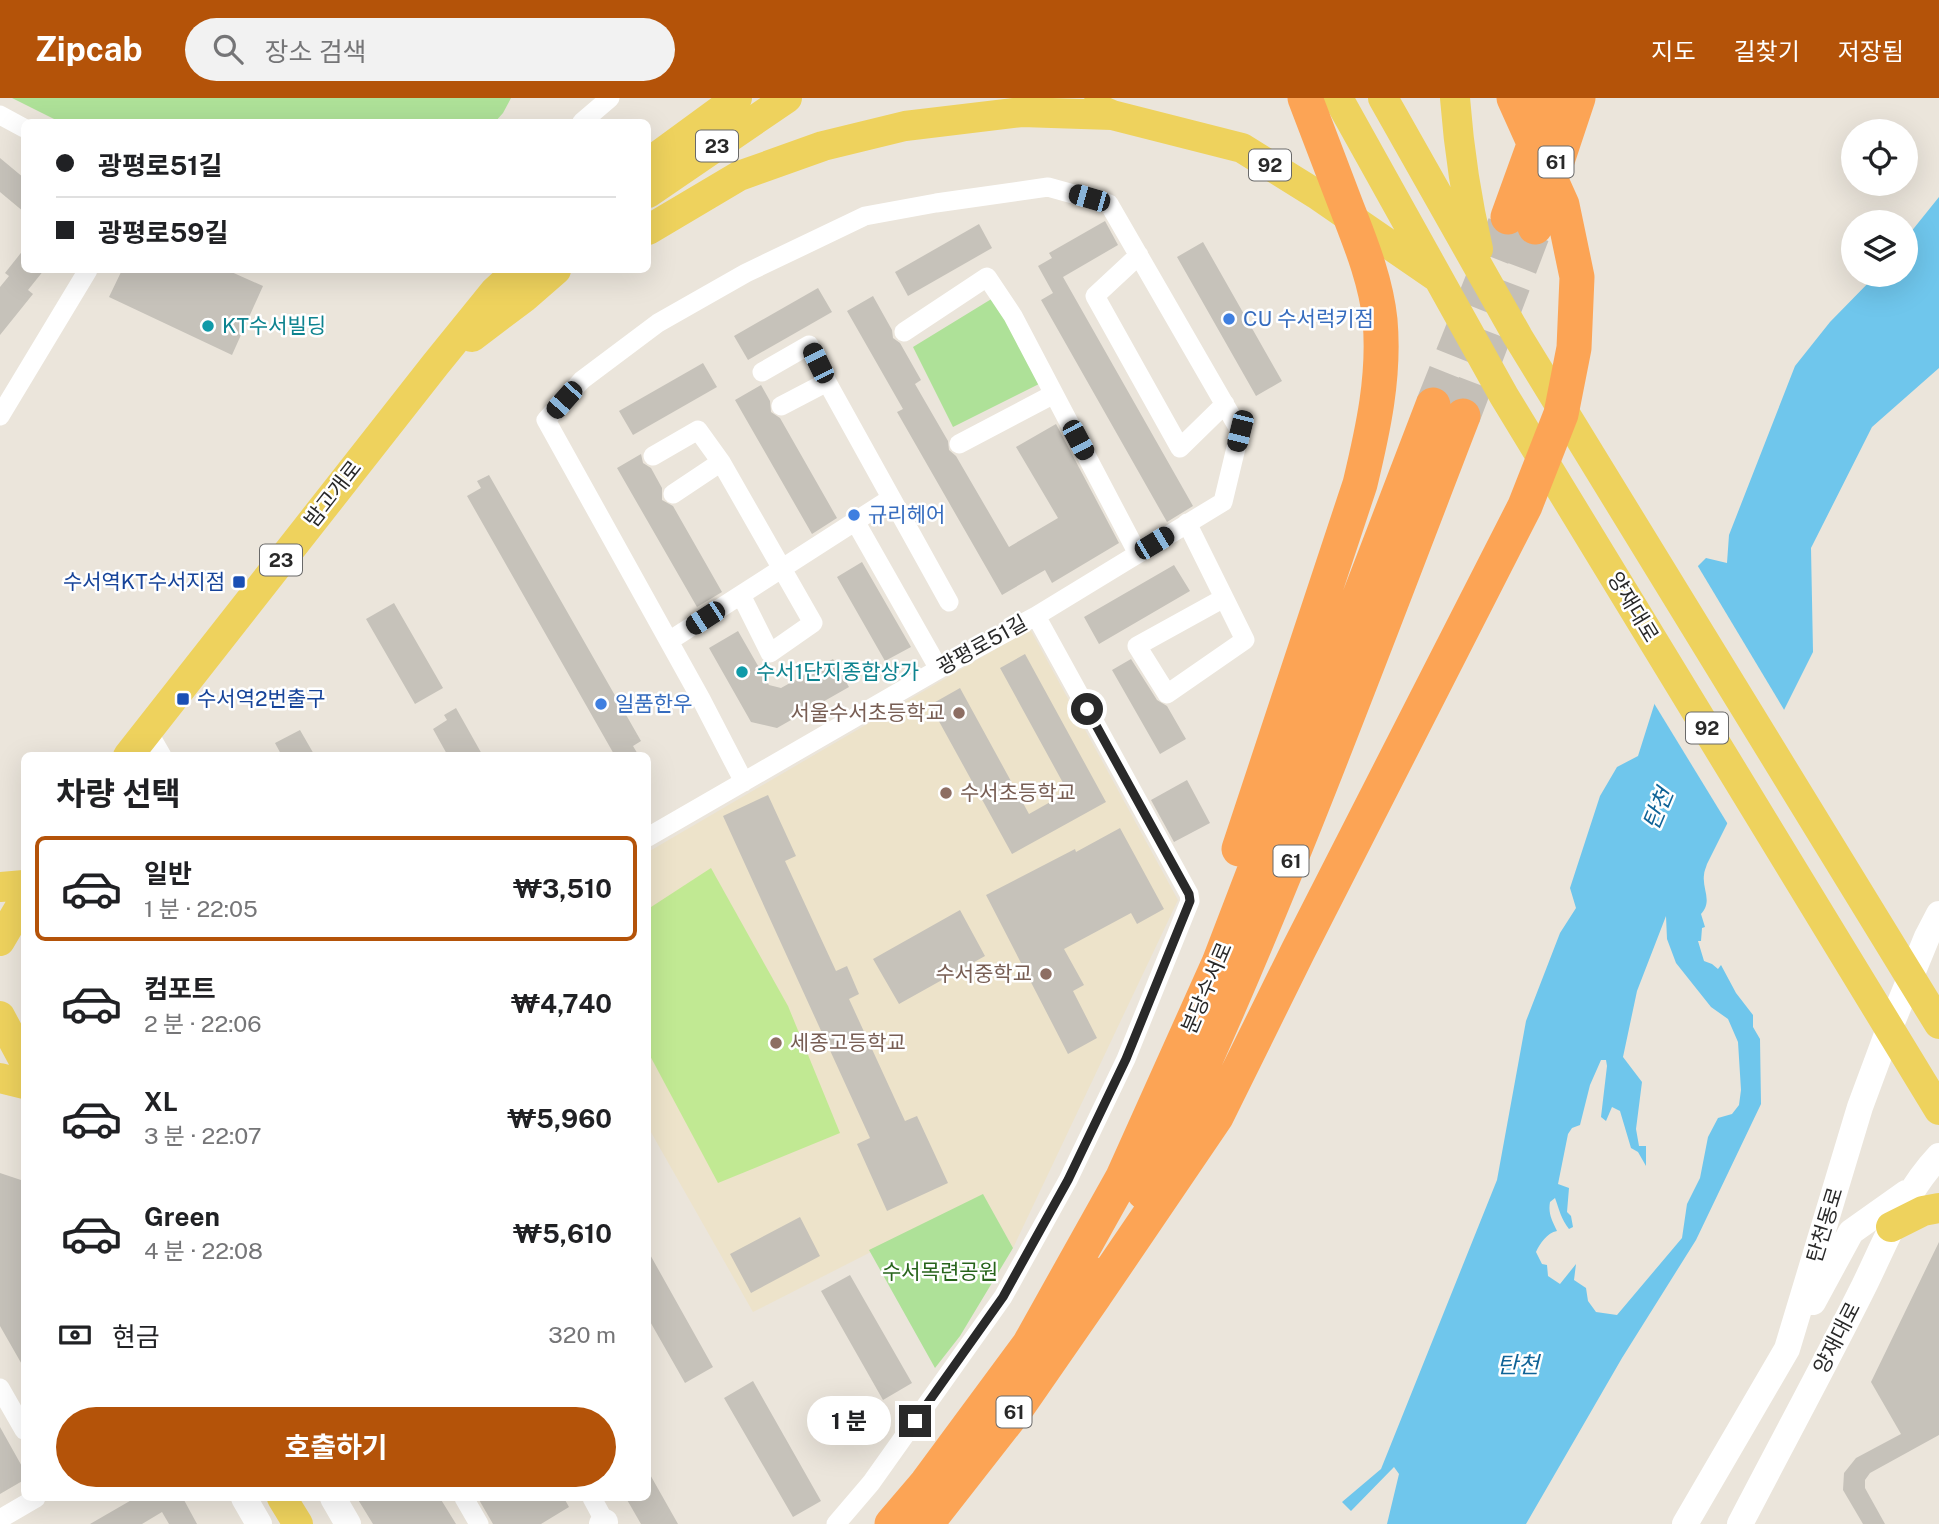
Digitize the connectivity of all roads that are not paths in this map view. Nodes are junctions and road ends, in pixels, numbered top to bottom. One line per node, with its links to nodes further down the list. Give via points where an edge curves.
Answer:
1 (610, 98): 14 (street)
2 (737, 98): 16 (main road, 23)
3 (787, 98): 17 (main road, 23)
4 (1076, 98): 13 (main road, 92)
5 (1305, 98): 58 (highway, via 1366,257 1380,321 1381,362 1374,425 1360,484 1232,870)
6 (1338, 98): 23 (main road, 양재대로)
7 (1383, 98): 25 (main road, 양재대로)
8 (1455, 98): 25 (main road, 92, via 1465,193)
9 (1514, 98): 69 (highway, via 1562,205 1577,277 1574,348 1561,414 1519,517 1216,1117)
10 (1551, 98): 11 (highway, 61, via 1522,222)
11 (1578, 98)
12 (0, 115): 15 (street)
13 (1112, 116): 18 (main road, via 1022,112 905,126 822,146 739,176); 23 (main road, 92, via 1242,148)
14 (586, 119)
15 (21, 126)
16 (651, 161)
17 (651, 191)
18 (651, 228)
19 (1139, 255): 30 (street); 30 (street, via 1095,296 1180,448); 46 (street, via 1110,204 1048,187 865,216 746,273 658,323 582,380 546,420)
20 (86, 273): 32 (street)
21 (548, 273): 24 (main road, 밤고개로 / 23)
22 (565, 273): 24 (main road)
23 (1441, 281): 64 (main road, 양재대로 / 92, via 1504,396)
24 (521, 283): 48 (main road, 밤고개로 / 23, via 435,365)
25 (1488, 286): 60 (main road, 양재대로 / 92)
26 (904, 332): 29 (street, via 987,277)
27 (762, 372): 28 (street, via 809,345)
28 (827, 382): 31 (street); 37 (street)
29 (1054, 394): 33 (street); 40 (street)
30 (1225, 404): 39 (street, via 1240,431 1223,502)
31 (781, 407)
32 (0, 416)
33 (959, 444)
34 (653, 456): 35 (street, via 698,430)
35 (721, 462): 36 (street); 41 (street)
36 (673, 494)
37 (890, 499): 38 (street); 44 (street)
38 (855, 521): 41 (street); 47 (street)
39 (1187, 523): 40 (street); 43 (street)
40 (1137, 552): 45 (street)
41 (782, 569): 42 (street); 42 (street, via 813,623 770,653)
42 (741, 595): 46 (street)
43 (1224, 598): 43 (street, via 1245,640 1167,694 1137,646)
44 (949, 602)
45 (1036, 616): 47 (street, 광평로51길); 85 (street, 광평로51길, via 1190,901 1126,1059 1068,1180 1003,1297 871,1483)
46 (669, 641): 51 (street)
47 (939, 669): 51 (street, 광평로51길)
48 (147, 730): 49 (main road, 밤고개로 / 23); 50 (street)
49 (131, 752)
50 (160, 752)
51 (744, 782): 52 (street, 광평로51길)
52 (651, 835)
53 (21, 885): 54 (main road)
54 (0, 887)
55 (21, 905): 57 (main road)
56 (1939, 914): 70 (street, 탄천동로, via 1860,1107)
57 (0, 941)
58 (1219, 963): 69 (highway, 분당수서로 / 61, via 1448,411 1282,885 1187,1103); 86 (highway, 분당수서로 / 61, via 1123,1177 1029,1345 928,1483)
59 (0, 1016): 61 (main road)
60 (1935, 1017)
61 (21, 1055)
62 (0, 1078): 63 (main road)
63 (21, 1083)
64 (1939, 1110)
65 (1939, 1156): 66 (street, 양재대로)
66 (1913, 1188): 68 (street, 양재대로); 70 (street, via 1851,1232)
67 (1939, 1208): 68 (main road)
68 (1891, 1227): 89 (street, 양재대로)
69 (1095, 1295): 87 (highway, 분당수서로 / 61, via 1016,1409)
70 (1787, 1349): 88 (street, 탄천동로)
71 (0, 1388): 72 (street)
72 (21, 1425)
73 (31, 1501): 79 (street)
74 (246, 1501): 81 (street)
75 (284, 1501): 82 (main road)
76 (335, 1501): 83 (street)
77 (466, 1501): 84 (street)
78 (594, 1501): 80 (street)
79 (0, 1519)
80 (605, 1523)
81 (259, 1524)
82 (298, 1524)
83 (348, 1524)
84 (479, 1524)
85 (836, 1524)
86 (892, 1524)
87 (926, 1524)
88 (1685, 1524)
89 (1740, 1524)

